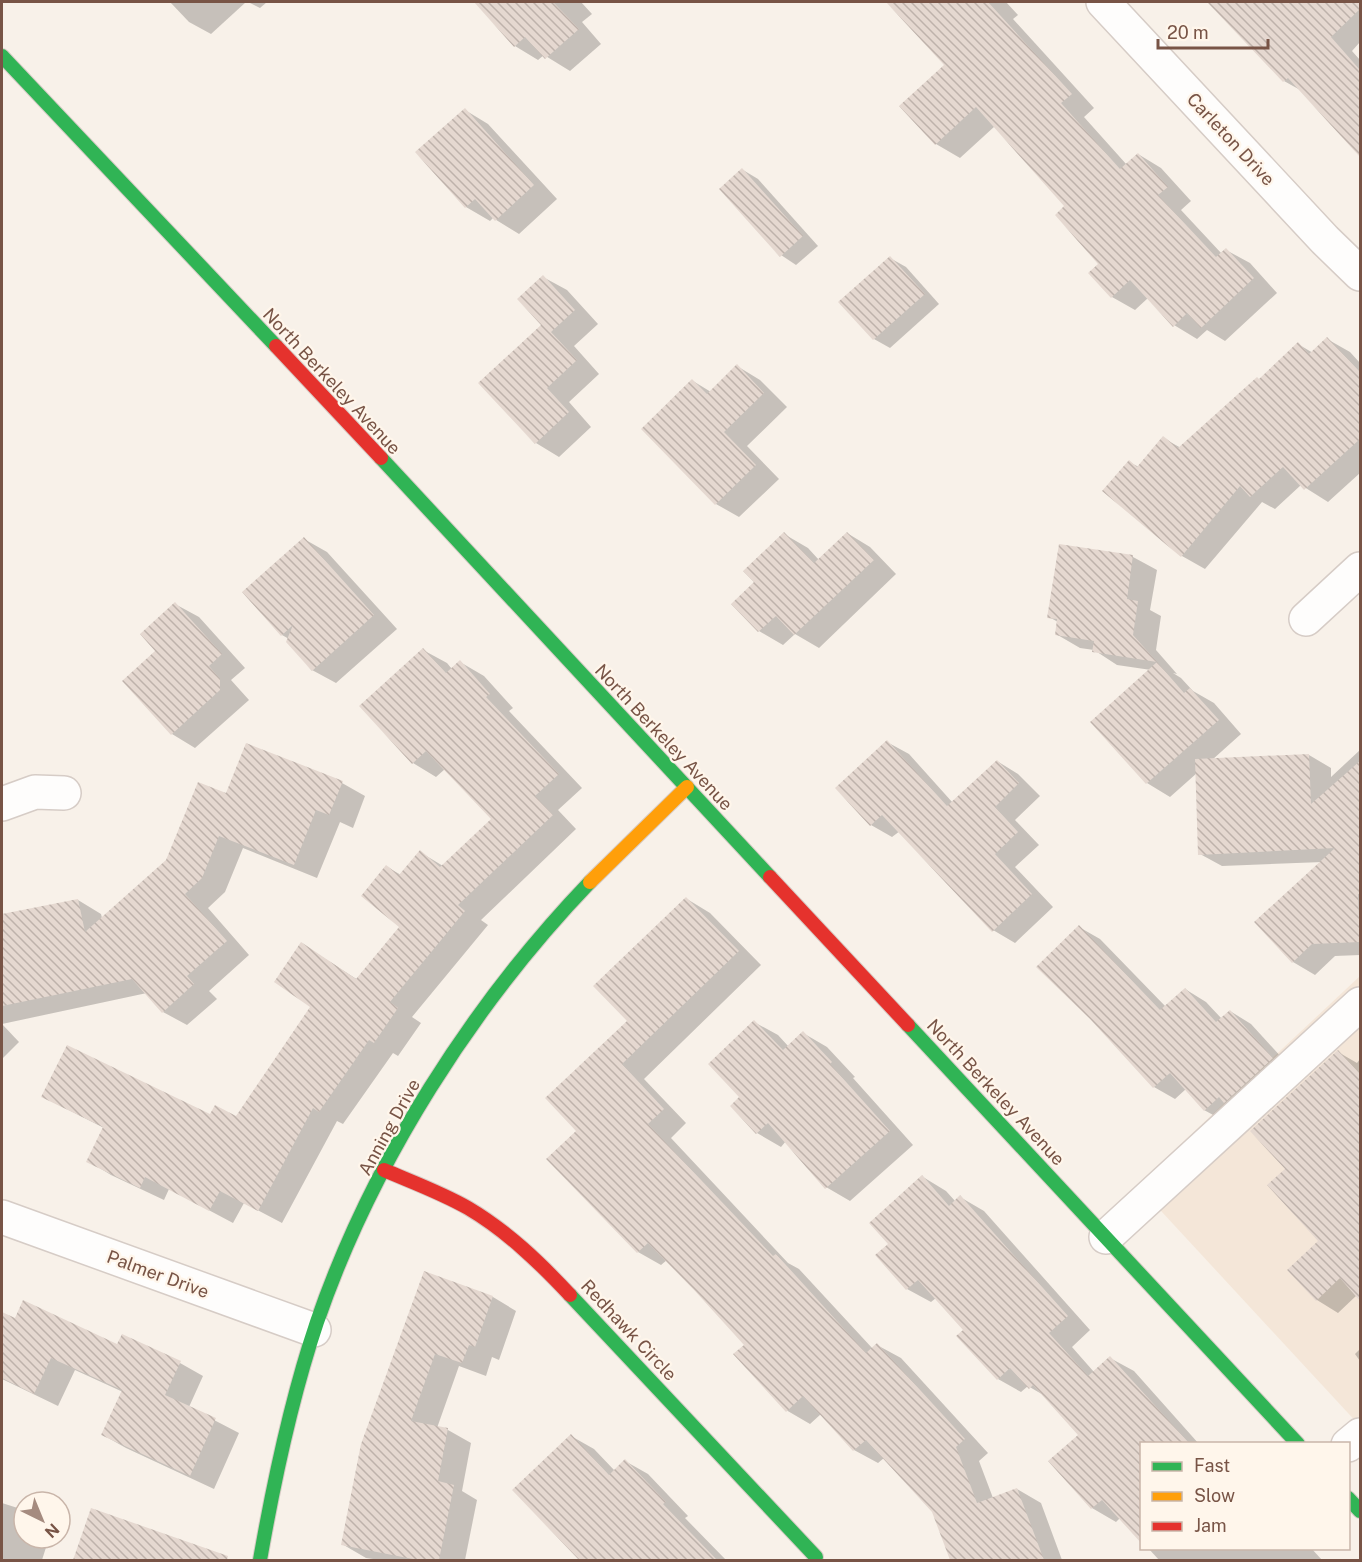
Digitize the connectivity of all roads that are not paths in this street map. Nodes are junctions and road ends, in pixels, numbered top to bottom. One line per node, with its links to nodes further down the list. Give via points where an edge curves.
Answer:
1 (1103, 2): 3 (street, Carleton Drive)
2 (2, 56): 6 (street, North Berkeley Avenue)
3 (1360, 274)
4 (1360, 569): 5 (street)
5 (1305, 619)
6 (687, 787): 10 (street, Anning Drive, via 579,892 519,963 433,1084); 12 (street, North Berkeley Avenue)
7 (64, 793): 8 (street, via 35,792)
8 (2, 804)
9 (1360, 1004): 12 (street)
10 (384, 1170): 13 (street, Anning Drive, via 335,1275); 15 (street, Redhawk Circle, via 467,1207 541,1264)
11 (2, 1217): 13 (street, Palmer Drive)
12 (1106, 1237): 14 (street, North Berkeley Avenue)
13 (315, 1330): 16 (street, Anning Drive, via 275,1481)
14 (1297, 1442)
15 (816, 1557)
16 (260, 1560)

